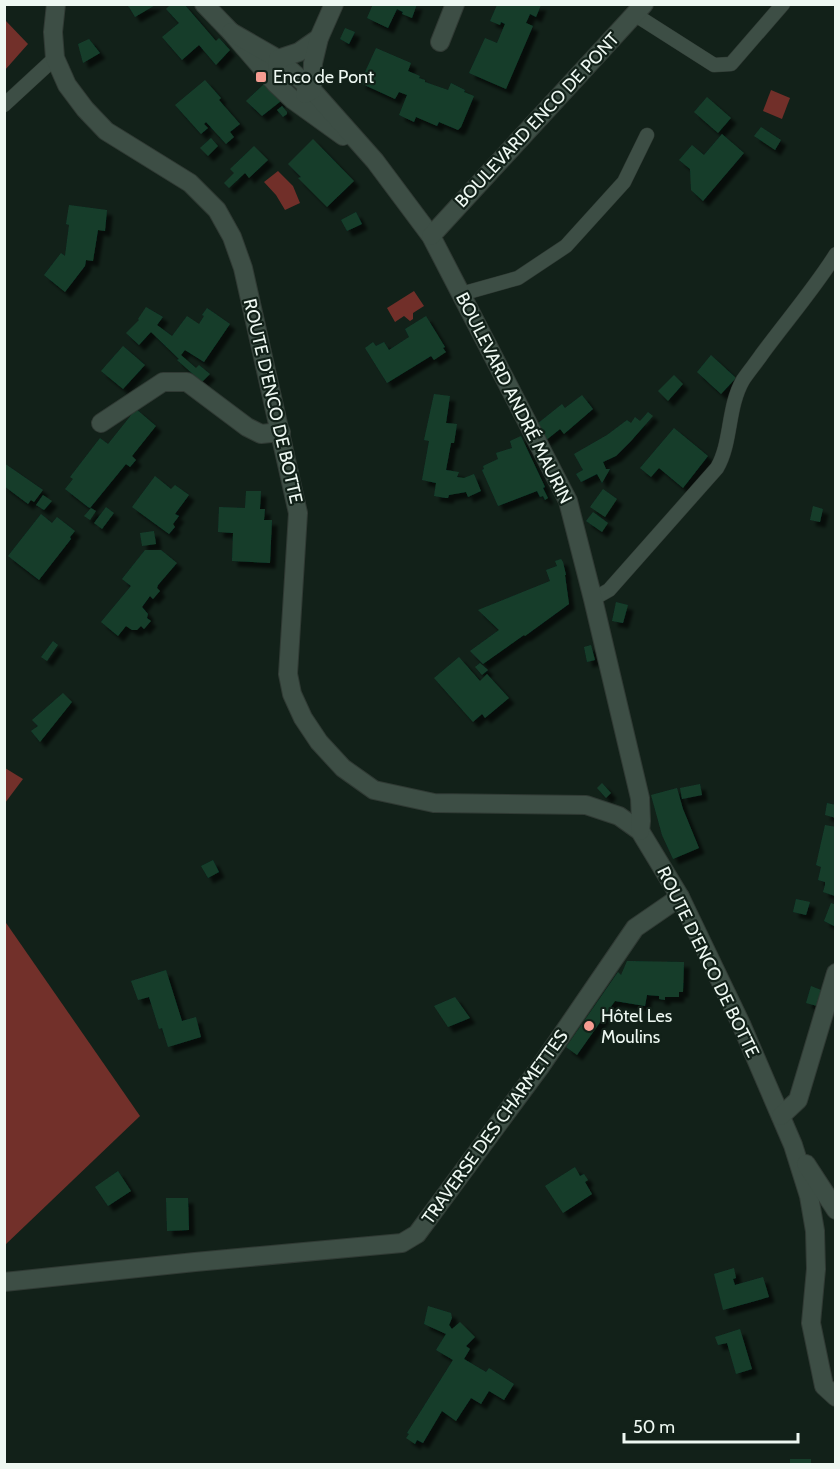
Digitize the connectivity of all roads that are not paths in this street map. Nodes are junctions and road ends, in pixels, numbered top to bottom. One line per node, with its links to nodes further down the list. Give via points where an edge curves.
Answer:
1 (56, 4): 10 (street, ROUTE D'ENCO DE BOTTE)
2 (204, 4): 7 (street, BOULEVARD ANDRÉ MAURIN)
3 (334, 4): 8 (street)
4 (455, 4): 9 (street)
5 (783, 4): 6 (lane, via 731,64 714,65)
6 (639, 9): 18 (street, BOULEVARD ENCO DE PONT)
7 (231, 32): 11 (street, BOULEVARD ANDRÉ MAURIN); 12 (street, BOULEVARD ANDRÉ MAURIN)
8 (319, 38): 11 (street, via 299,52); 13 (street)
9 (440, 42)
10 (55, 58): 15 (lane); 22 (street, ROUTE D'ENCO DE BOTTE, via 67,85 106,131 190,183 217,210 243,268)
11 (278, 59): 12 (street); 13 (street, BOULEVARD ANDRÉ MAURIN)
12 (276, 84): 14 (street, BOULEVARD ANDRÉ MAURIN)
13 (312, 90): 14 (street); 17 (street, BOULEVARD ANDRÉ MAURIN)
14 (293, 100): 17 (street, BOULEVARD ANDRÉ MAURIN)
15 (4, 105)
16 (647, 135): 20 (lane, via 624,182 566,246 518,278)
17 (375, 161): 18 (street, BOULEVARD ANDRÉ MAURIN)
18 (431, 236): 20 (street, BOULEVARD ANDRÉ MAURIN)
19 (836, 254): 23 (lane, via 743,381 717,468 609,590)
20 (461, 294): 23 (street, BOULEVARD ANDRÉ MAURIN, via 568,501)
21 (101, 423): 22 (street, via 163,382 187,382 247,427 261,434)
22 (281, 432): 24 (street, ROUTE D'ENCO DE BOTTE, via 298,513 288,674 292,694 319,742 343,768 374,790 434,803 586,805 619,816)
23 (593, 599): 24 (street, BOULEVARD ANDRÉ MAURIN, via 640,798)
24 (640, 831): 25 (street, ROUTE D'ENCO DE BOTTE)
25 (680, 897): 27 (street, ROUTE D'ENCO DE BOTTE); 30 (street, TRAVERSE DES CHARMETTES, via 635,927 540,1067 424,1225 402,1243)
26 (836, 973): 27 (street, via 798,1100)
27 (781, 1116): 28 (street, ROUTE D'ENCO DE BOTTE)
28 (793, 1145): 29 (street); 31 (street, ROUTE D'ENCO DE BOTTE, via 815,1231 811,1323 824,1386)
29 (836, 1210)
30 (4, 1282)
31 (836, 1397)

